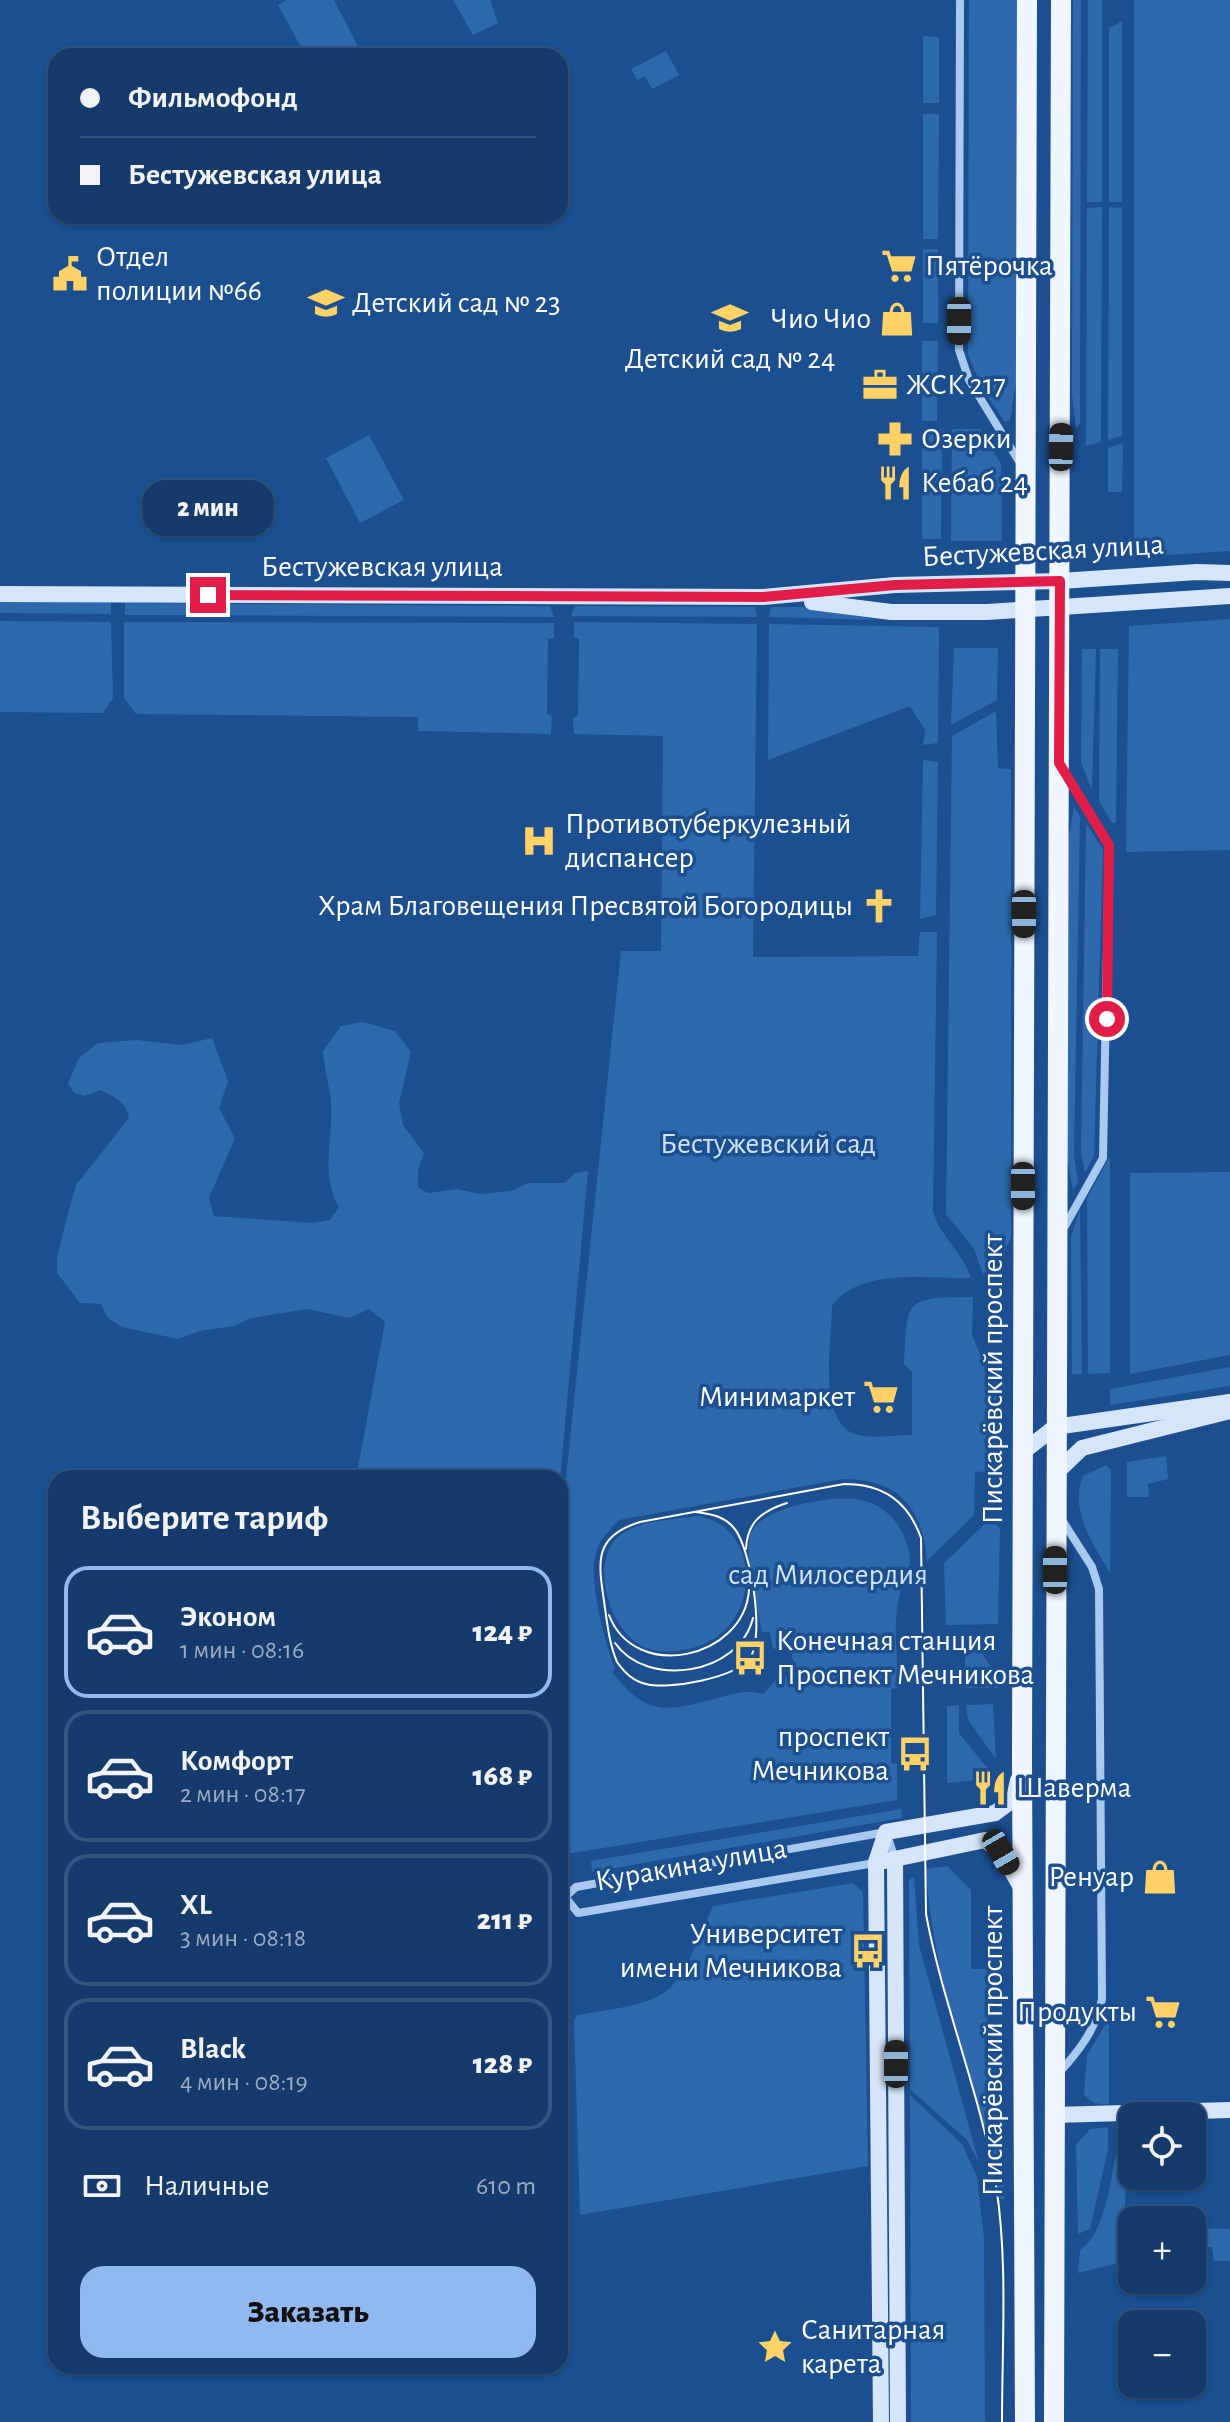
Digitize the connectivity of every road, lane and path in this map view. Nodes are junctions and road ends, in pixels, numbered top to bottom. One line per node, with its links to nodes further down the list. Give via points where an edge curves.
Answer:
1 (960, 0): 4 (street, via 959,350 969,380)
2 (1027, 0): 4 (main road, Пискарёвский проспект)
3 (1061, 0): 6 (main road, Пискарёвский проспект)
4 (1024, 470): 7 (main road, Пискарёвский проспект)
5 (1230, 573): 6 (street, Бестужевская улица)
6 (1060, 581): 7 (street, Бестужевская улица); 11 (main road, Пискарёвский проспект)
7 (1024, 582): 10 (street, Бестужевская улица, via 895,585); 12 (main road, Пискарёвский проспект)
8 (0, 594): 10 (street, Бестужевская улица)
9 (1230, 596): 11 (street, Бестужевская улица)
10 (763, 597): 12 (street, Бестужевская улица, via 891,612)
11 (1060, 608): 12 (street, Бестужевская улица); 13 (main road, Пискарёвский проспект)
12 (1024, 610): 18 (main road, Пискарёвский проспект)
13 (1059, 763): 14 (main road, Пискарёвский проспект); 14 (street, via 1109,845 1103,1158)
14 (1056, 1245): 17 (main road, Пискарёвский проспект)
15 (1230, 1402): 17 (street)
16 (1230, 1411): 19 (street, via 1082,1448)
17 (1055, 1427): 18 (street); 19 (main road, Пискарёвский проспект)
18 (1023, 1452): 21 (main road, Пискарёвский проспект)
19 (1055, 1474): 20 (main road, Пискарёвский проспект)
20 (1055, 1509): 28 (main road, Пискарёвский проспект); 28 (street, via 1092,1567 1099,1589 1102,1999 1099,2016 1079,2050)
21 (1022, 1758): 22 (street, Куракина улица, via 1014,1799 1005,1809); 25 (main road, Пискарёвский проспект)
22 (886, 1832): 23 (street); 24 (street); 26 (street, Куракина улица, via 576,1887)
23 (895, 1859): 24 (street, Куракина улица); 25 (street, Куракина улица, via 985,1840 1001,1852); 32 (street)
24 (876, 1862): 27 (street, Куракина улица, via 578,1913); 31 (street)
25 (1023, 1890): 33 (main road, Пискарёвский проспект)
26 (568, 1894)
27 (568, 1901)
28 (1054, 2077): 30 (main road, Пискарёвский проспект)
29 (1230, 2110): 30 (street)
30 (1054, 2115): 34 (main road, Пискарёвский проспект)
31 (881, 2422)
32 (898, 2422)
33 (1025, 2422)
34 (1054, 2422)

